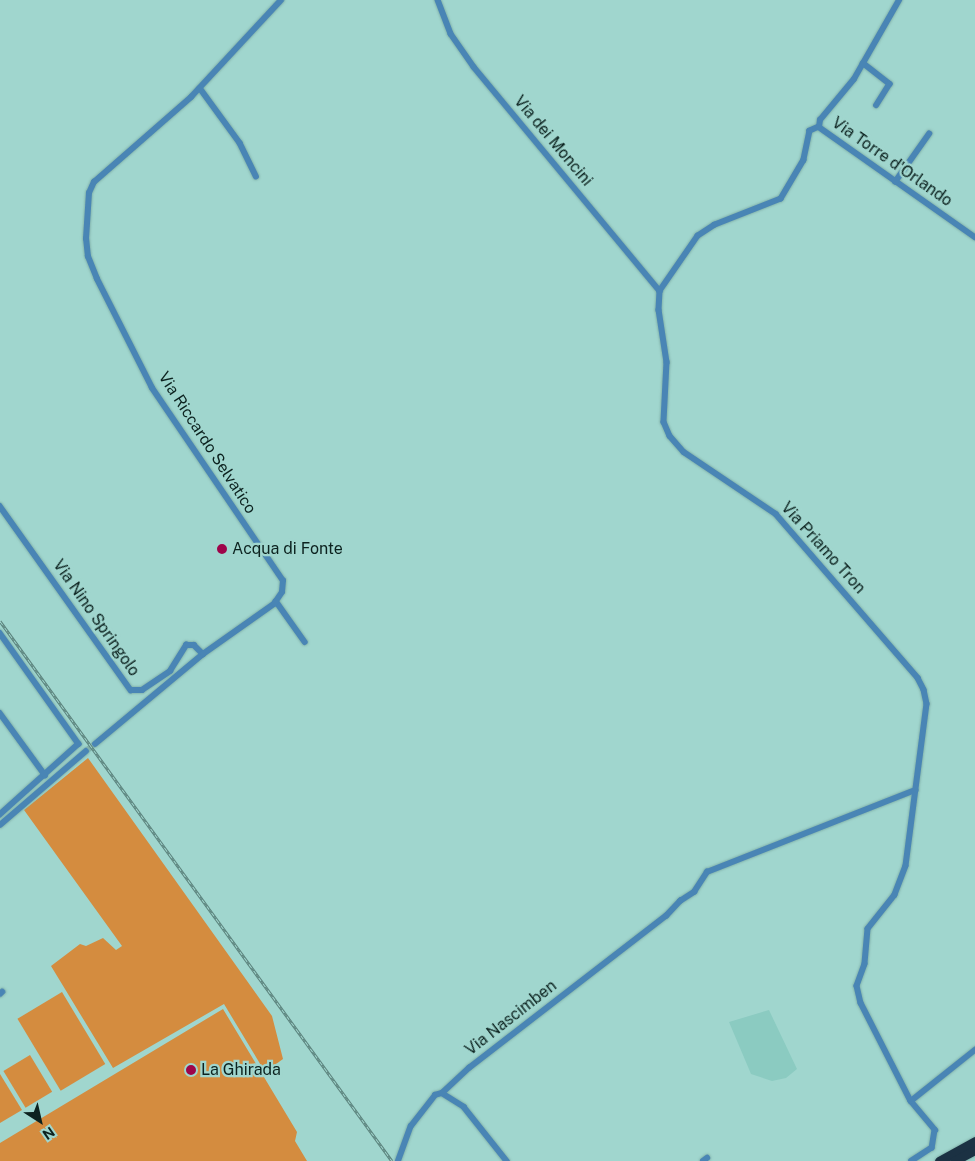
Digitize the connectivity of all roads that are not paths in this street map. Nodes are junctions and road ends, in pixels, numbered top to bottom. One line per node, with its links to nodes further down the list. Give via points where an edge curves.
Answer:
1 (281, 0): 5 (street, Via Riccardo Selvatico)
2 (438, 0): 13 (street, Via dei Moncini, via 451,34 474,67)
3 (899, 0): 4 (street)
4 (863, 63): 6 (street, via 890,84); 7 (street)
5 (200, 88): 10 (street, via 240,143); 15 (street, Via Riccardo Selvatico, via 94,182 86,216 88,257 152,388 283,581 282,592)
6 (877, 105)
7 (820, 126): 9 (street); 9 (street, via 810,130); 11 (street, Via Torre d'Orlando)
8 (929, 134): 11 (street)
9 (808, 138): 13 (street, via 804,160 781,199 715,225 698,236)
10 (256, 176)
11 (895, 182): 12 (street, Via Torre d'Orlando)
12 (975, 237)
13 (660, 291): 23 (street, Via Priamo Tron, via 659,310 667,378 664,422 670,436 684,452 776,514 854,603 880,638 918,678 927,704)
14 (0, 506): 18 (street, Via Nino Springolo, via 131,690 142,690 170,670 186,645 194,645)
15 (276, 601): 17 (street); 18 (street)
16 (0, 633): 22 (street, via 79,743)
17 (305, 642)
18 (203, 654): 20 (street)
19 (0, 713): 22 (street)
20 (94, 744)
21 (86, 751): 25 (street)
22 (46, 776): 24 (street)
23 (915, 790): 27 (street, Via Nascimben, via 707,872 694,892 666,916 469,1068); 28 (street, Via Priamo Tron, via 904,874 896,895 868,929 865,964 857,986 861,1003)
24 (1, 811)
25 (0, 825)
26 (975, 1050): 28 (street)
27 (442, 1093): 32 (street, Via Nascimben, via 435,1095 417,1115); 33 (street, via 464,1107)
28 (911, 1101): 34 (street, Via Priamo Tron, via 936,1136 932,1148)
29 (975, 1141): 31 (highway)
30 (975, 1151): 35 (highway); 36 (highway)
31 (939, 1160)
32 (398, 1161)
33 (507, 1161)
34 (912, 1161)
35 (954, 1161)
36 (964, 1161)

